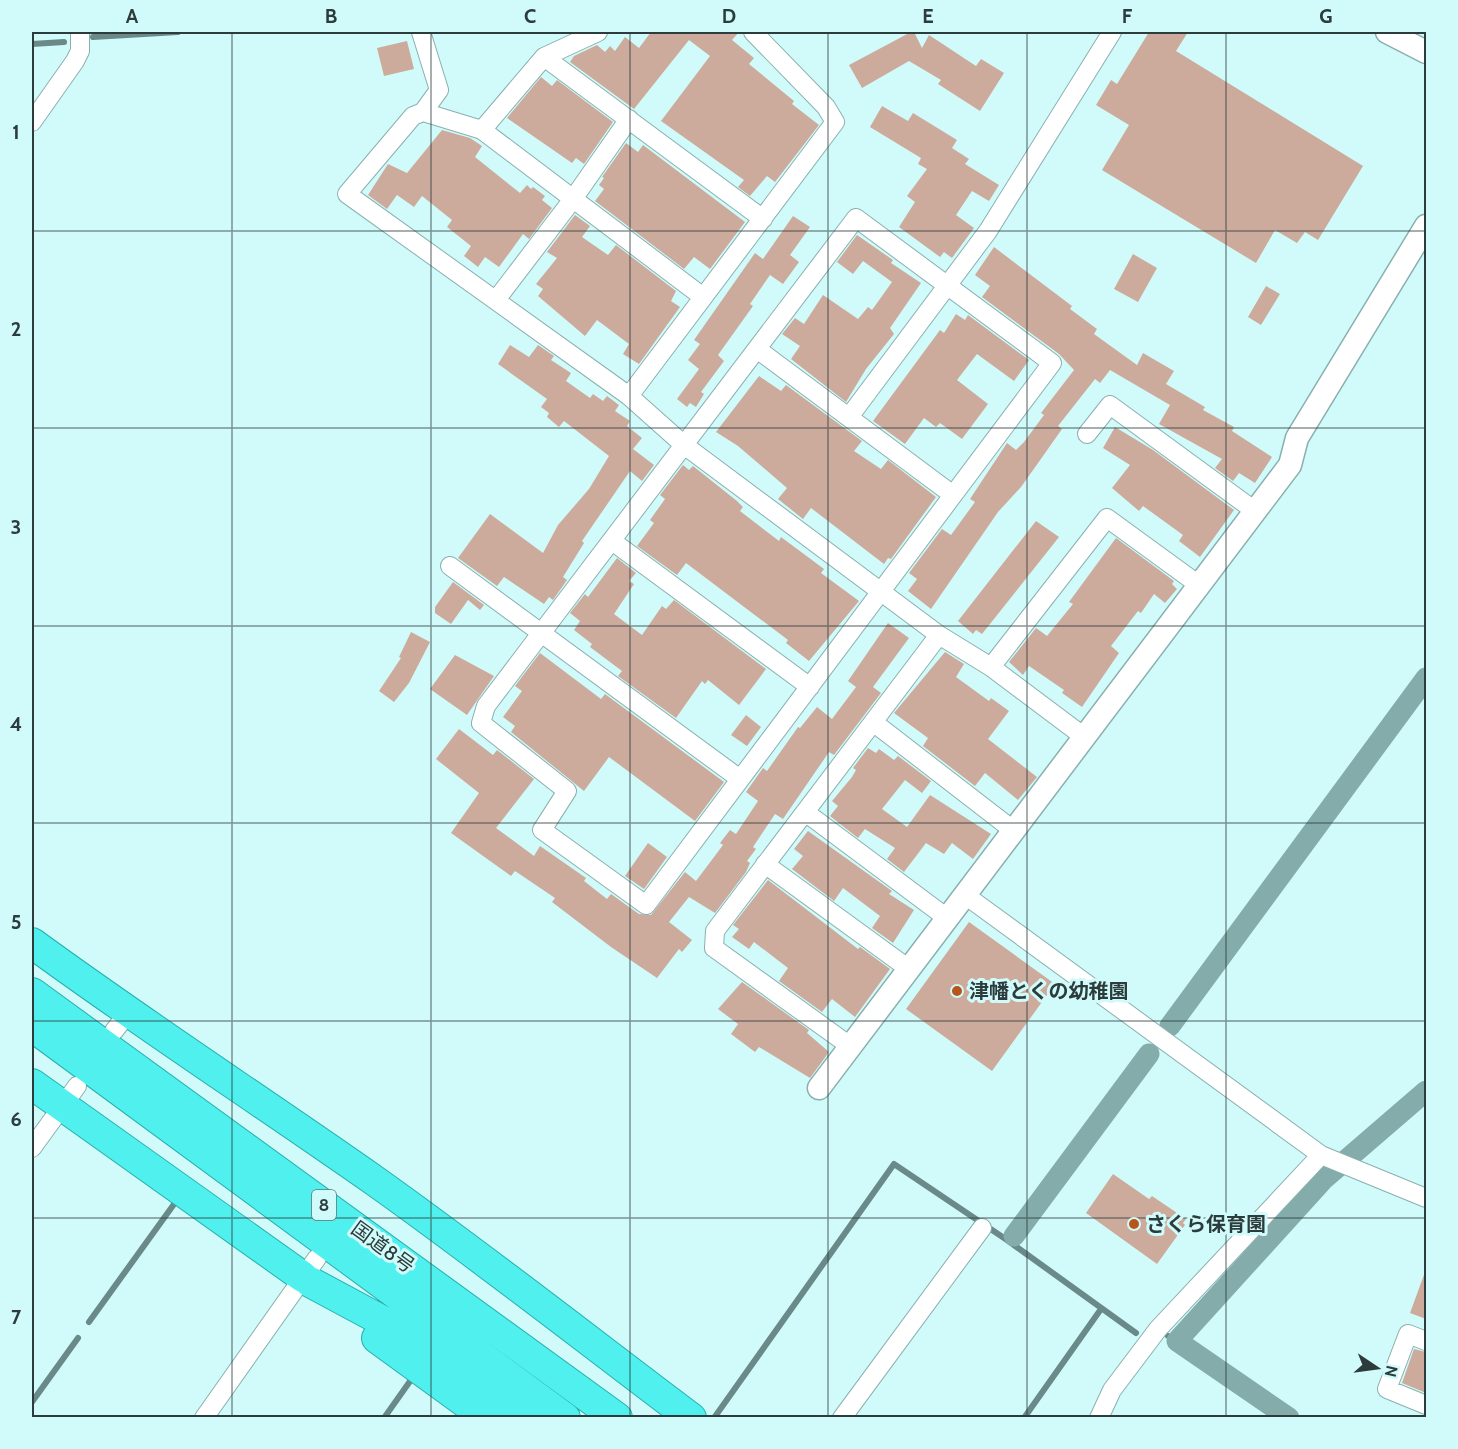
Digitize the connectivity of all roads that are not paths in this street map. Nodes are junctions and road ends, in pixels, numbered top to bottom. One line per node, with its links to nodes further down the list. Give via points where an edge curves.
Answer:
1 (80, 32): 11 (street, via 80,51 75,61)
2 (421, 32): 9 (street, via 439,90)
3 (598, 32): 8 (street)
4 (753, 32): 14 (street, via 826,107 835,122)
5 (1112, 32): 16 (street, via 988,231)
6 (1387, 32): 7 (street)
7 (1426, 52)
8 (544, 57): 10 (street); 12 (street)
9 (423, 112): 12 (street); 18 (street, via 413,116 346,194)
10 (629, 119): 13 (street); 14 (street)
11 (32, 122)
12 (482, 130): 13 (street)
13 (573, 199): 17 (street); 18 (street)
14 (763, 219): 17 (street)
15 (1426, 226): 25 (street, via 1297,438 1290,465)
16 (948, 286): 19 (street, via 856,218); 21 (street); 24 (street, via 1052,363)
17 (703, 297): 20 (street)
18 (496, 300): 20 (street)
19 (757, 349): 21 (street); 23 (street)
20 (629, 396): 23 (street)
21 (849, 417): 24 (street)
22 (1087, 434): 25 (street, via 1110,405)
23 (684, 445): 26 (street); 29 (street)
24 (953, 495): 29 (street)
25 (1255, 511): 28 (street)
26 (612, 541): 30 (street); 33 (street)
27 (450, 566): 30 (street)
28 (1199, 585): 32 (street, via 1107,518); 35 (street)
29 (881, 592): 31 (street); 33 (street)
30 (541, 634): 36 (street); 36 (street, via 486,706 481,723 567,791 542,830 646,905)
31 (939, 635): 32 (street); 34 (street)
32 (991, 667): 35 (street)
33 (810, 687): 36 (street)
34 (873, 722): 37 (street); 38 (street)
35 (1083, 736): 38 (street)
36 (740, 779)
37 (805, 812): 39 (street); 41 (street)
38 (1013, 830): 40 (street)
39 (765, 864): 43 (street); 46 (street, via 715,931 714,948)
40 (965, 895): 41 (street); 52 (street)
41 (947, 918): 43 (street)
42 (32, 943): 51 (highway, via 121,1022)
43 (909, 969): 46 (street)
44 (32, 993): 62 (highway, 国道8号 / 8)
45 (32, 1026): 61 (highway, 国道8号 / 8)
46 (850, 1047): 48 (street)
47 (32, 1084): 49 (highway)
48 (819, 1088)
49 (70, 1096): 50 (street); 55 (highway)
50 (32, 1148)
51 (324, 1148): 63 (highway, via 331,1167 339,1174 486,1283); 64 (highway, via 519,1286)
52 (1321, 1155): 53 (street); 66 (street, via 1158,1329 1112,1390)
53 (1426, 1198)
54 (982, 1228): 65 (street)
55 (310, 1272): 58 (street); 59 (highway, via 341,1312); 60 (highway)
56 (1426, 1341): 57 (street, via 1408,1334 1387,1389)
57 (1426, 1405)
58 (204, 1418)
59 (487, 1418)
60 (530, 1418)
61 (565, 1418)
62 (617, 1418)
63 (657, 1418)
64 (691, 1418)
65 (842, 1418)
66 (1099, 1418)

